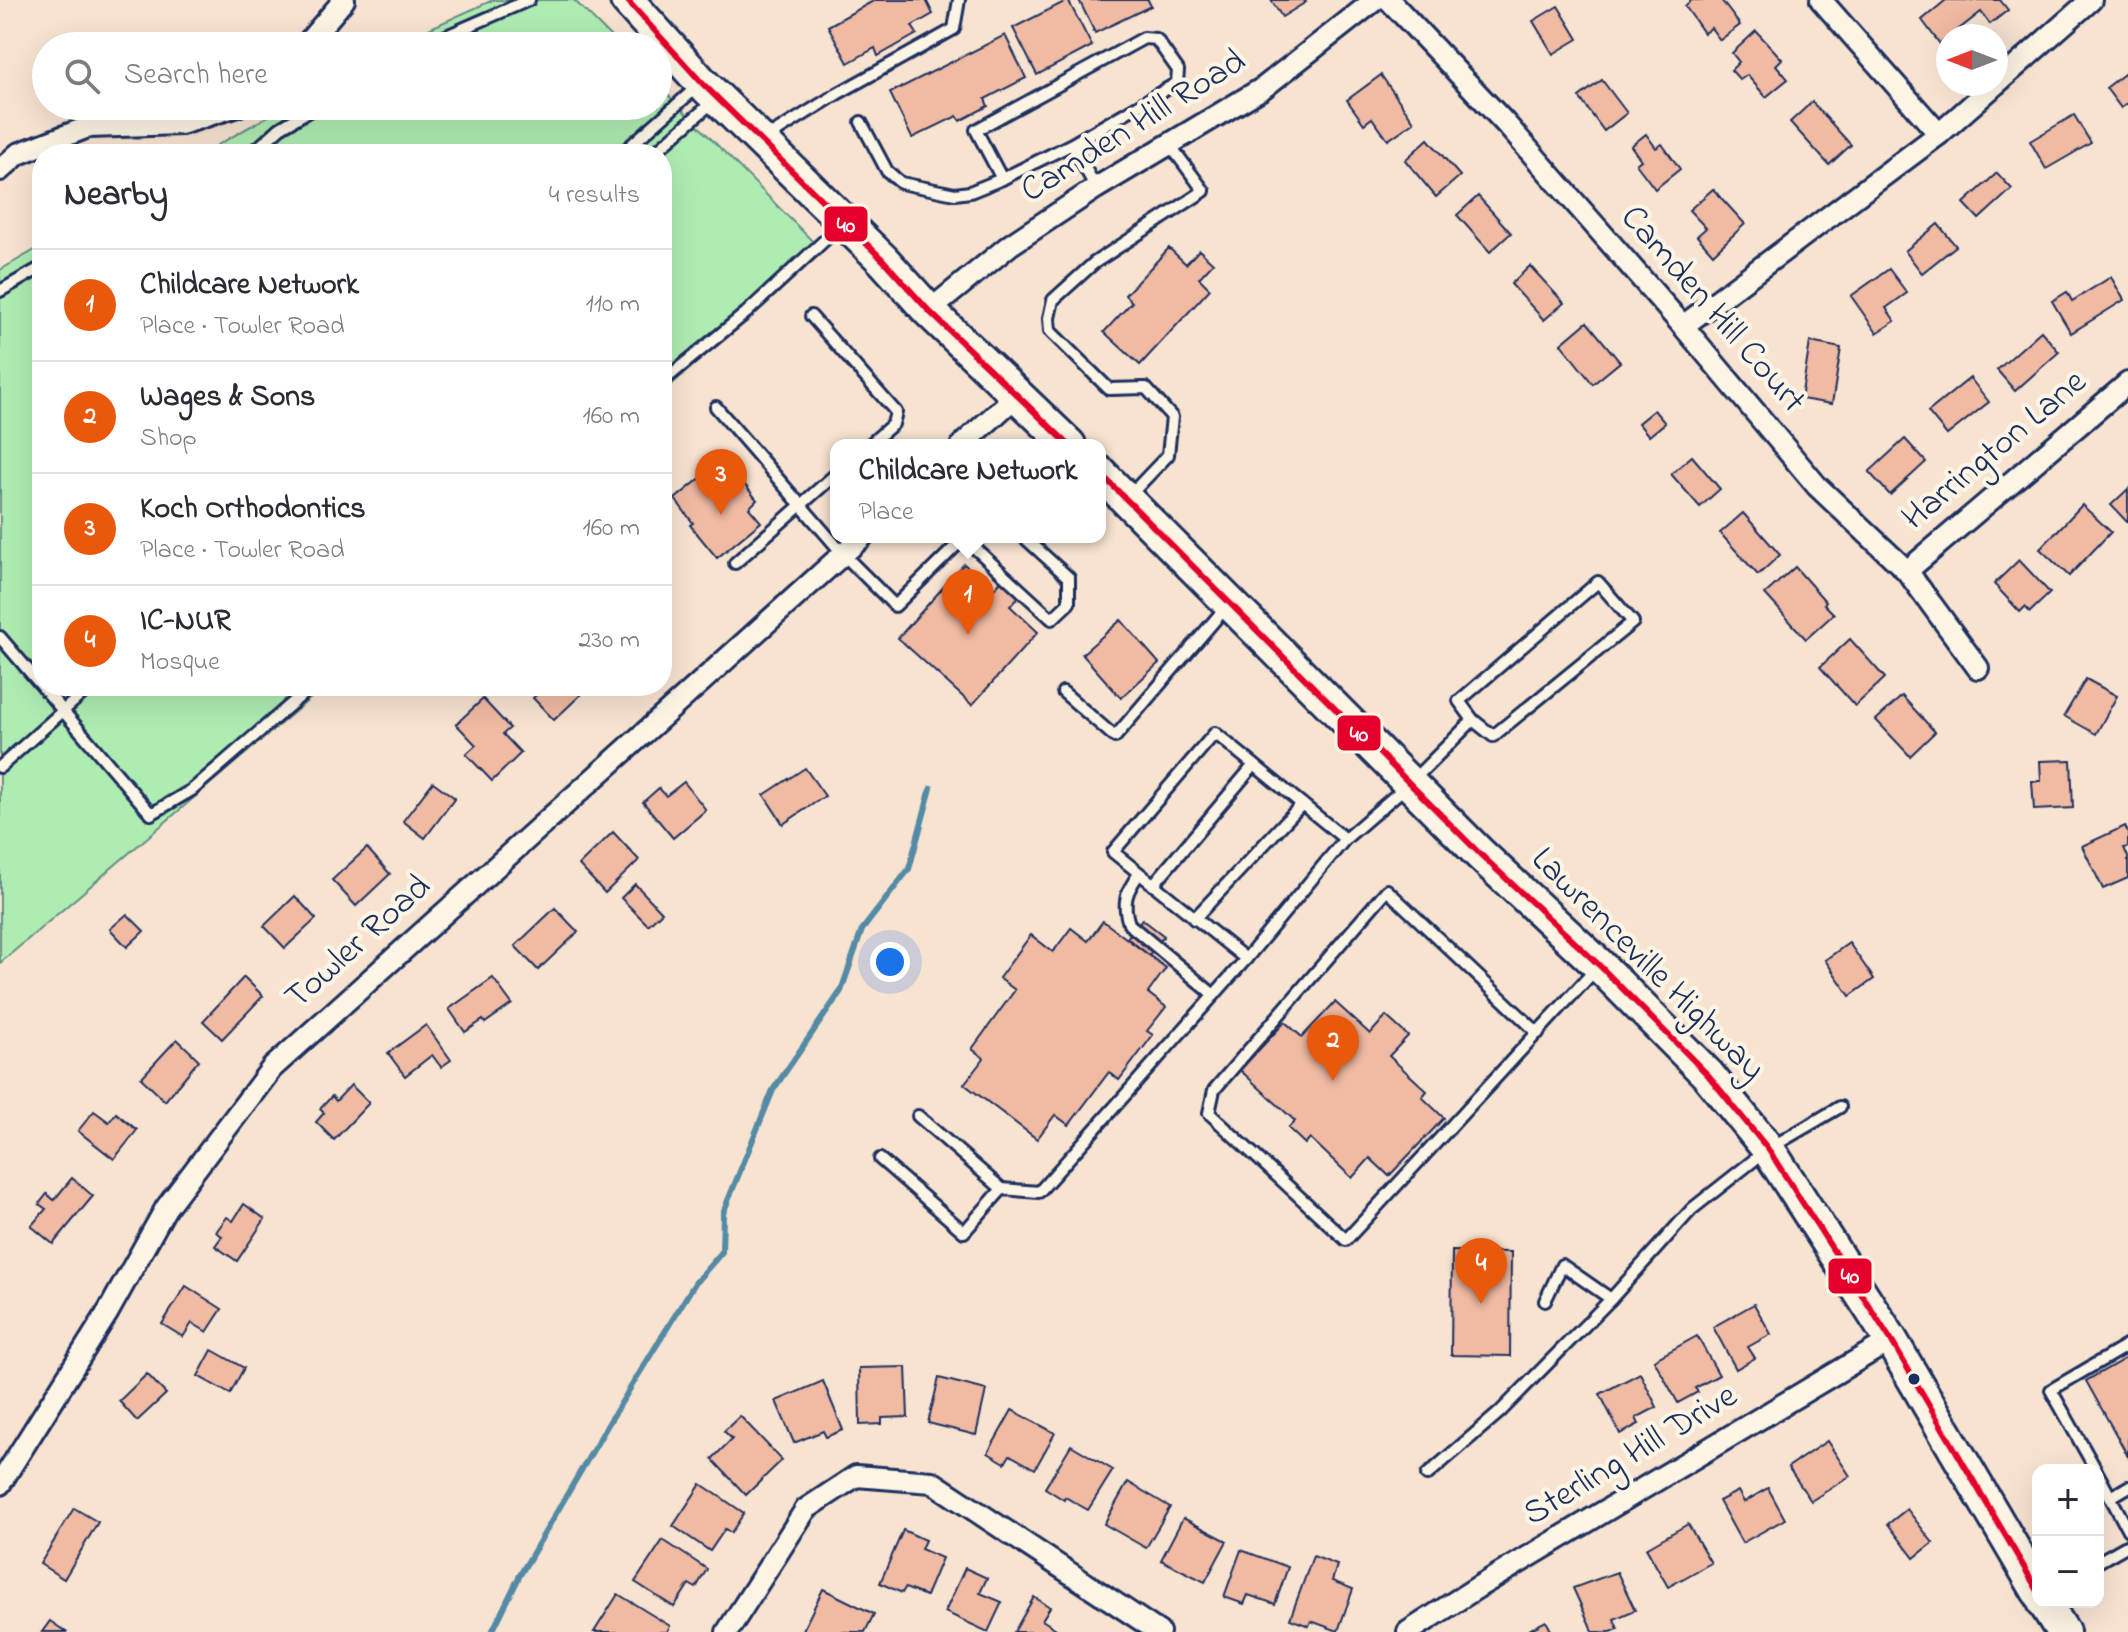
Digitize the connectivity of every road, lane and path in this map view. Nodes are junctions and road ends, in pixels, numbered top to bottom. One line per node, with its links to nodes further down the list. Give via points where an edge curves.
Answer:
1 (344, 0): 9 (street)
2 (529, 0): 10 (lane)
3 (627, 0): 11 (main road)
4 (959, 0): 20 (lane, via 954,29)
5 (1375, 0): 26 (street, Camden Hill Road, via 1263,88)
6 (1389, 0): 36 (street, Camden Hill Court)
7 (1821, 0): 19 (street)
8 (2091, 0): 19 (street)
9 (317, 32)
10 (455, 32)
11 (657, 32)
12 (672, 49): 13 (main road)
13 (710, 90): 14 (lane); 20 (main road); 24 (lane)
14 (672, 117)
15 (193, 120): 21 (street, via 88,127)
16 (293, 120): 22 (lane)
17 (668, 120): 23 (lane)
18 (861, 122): 29 (lane, via 887,171 901,183 955,194)
19 (1939, 134): 36 (street)
20 (761, 141): 31 (main road)
21 (44, 144)
22 (267, 144)
23 (635, 144)
24 (662, 144)
25 (1072, 144): 29 (lane); 29 (lane, via 1177,83 1178,70 1156,39 1144,38 976,130); 30 (lane)
26 (1170, 145): 30 (street, Camden Hill Road); 46 (lane, via 1204,191 1094,263 1053,300 1049,318 1050,331 1109,389 1146,388 1172,417 1168,455)
27 (32, 149): 28 (street)
28 (0, 170)
29 (1002, 179)
30 (1096, 188): 34 (street, Camden Hill Road, via 1010,245)
31 (844, 222): 34 (main road); 37 (lane)
32 (32, 273): 33 (lane)
33 (0, 291)
34 (929, 311): 39 (main road)
35 (811, 316): 41 (lane, via 896,412 893,424)
36 (1683, 326): 56 (street, Camden Hill Court, via 1817,486)
37 (672, 374)
38 (2128, 383): 56 (street, Harrington Lane)
39 (1016, 396): 42 (street); 43 (main road)
40 (716, 407): 47 (lane)
41 (876, 439)
42 (969, 439)
43 (1063, 439)
44 (830, 479): 47 (lane)
45 (1106, 479): 46 (main road, Lawrenceville Highway)
46 (1127, 498): 57 (main road, Lawrenceville Highway)
47 (801, 505): 48 (lane); 55 (lane)
48 (830, 539)
49 (834, 543): 54 (lane)
50 (855, 543): 54 (street, Towler Road)
51 (959, 543): 54 (lane, via 895,606)
52 (971, 543): 53 (lane, via 1052,619 1069,603 1069,578)
53 (1031, 543)
54 (843, 554): 90 (street, Towler Road, via 272,1068 166,1208)
55 (735, 563)
56 (1907, 571): 59 (street, Camden Hill Court)
57 (1230, 603): 61 (lane, via 1115,737); 69 (main road, Lawrenceville Highway)
58 (0, 637): 60 (lane)
59 (1978, 668)
60 (32, 675)
61 (1063, 692)
62 (49, 696): 65 (lane)
63 (79, 696): 65 (lane)
64 (300, 696): 65 (lane, via 192,790 151,814)
65 (62, 711): 68 (lane)
66 (1473, 720): 66 (lane, via 1459,701 1598,582 1633,622 1493,736); 69 (lane)
67 (1254, 765): 70 (lane); 72 (lane, via 1215,733 1113,852); 73 (lane)
68 (0, 767)
69 (1410, 783): 71 (lane); 76 (main road, Lawrenceville Highway)
70 (1302, 804): 71 (lane); 74 (lane)
71 (1345, 839): 75 (lane)
72 (1139, 874): 73 (lane); 77 (lane, via 1125,899 1129,924)
73 (1153, 885): 74 (lane)
74 (1194, 919): 75 (lane)
75 (1246, 959): 77 (lane)
76 (1599, 965): 78 (lane); 81 (main road, Lawrenceville Highway, via 1708,1075)
77 (1214, 995): 83 (lane, via 1039,1192)
78 (1538, 1033): 78 (lane, via 1346,1240 1209,1113 1214,1090 1387,890)
79 (1840, 1107): 81 (lane)
80 (918, 1116): 83 (lane)
81 (1768, 1149): 84 (lane, via 1692,1209); 86 (main road, Lawrenceville Highway)
82 (880, 1159): 83 (lane, via 964,1232)
83 (1002, 1189)
84 (1611, 1299): 85 (lane, via 1562,1265); 89 (lane, via 1500,1412)
85 (1545, 1301)
86 (1891, 1340): 97 (main road, Lawrenceville Highway); 102 (street, Sterling Hill Drive)
87 (2128, 1345): 88 (lane, via 2051,1390)
88 (2093, 1464)
89 (1427, 1475)
90 (0, 1484)
91 (2104, 1484): 93 (lane)
92 (2128, 1487): 93 (lane)
93 (2111, 1497): 94 (lane)
94 (2128, 1530)
95 (2128, 1545): 96 (lane)
96 (2104, 1559)
97 (2032, 1581)
98 (2048, 1608): 103 (main road)
99 (1136, 1626): 100 (street, via 932,1482 856,1476 806,1509); 101 (street)
100 (727, 1632)
101 (1159, 1632)
102 (1408, 1632)
103 (2063, 1632)

